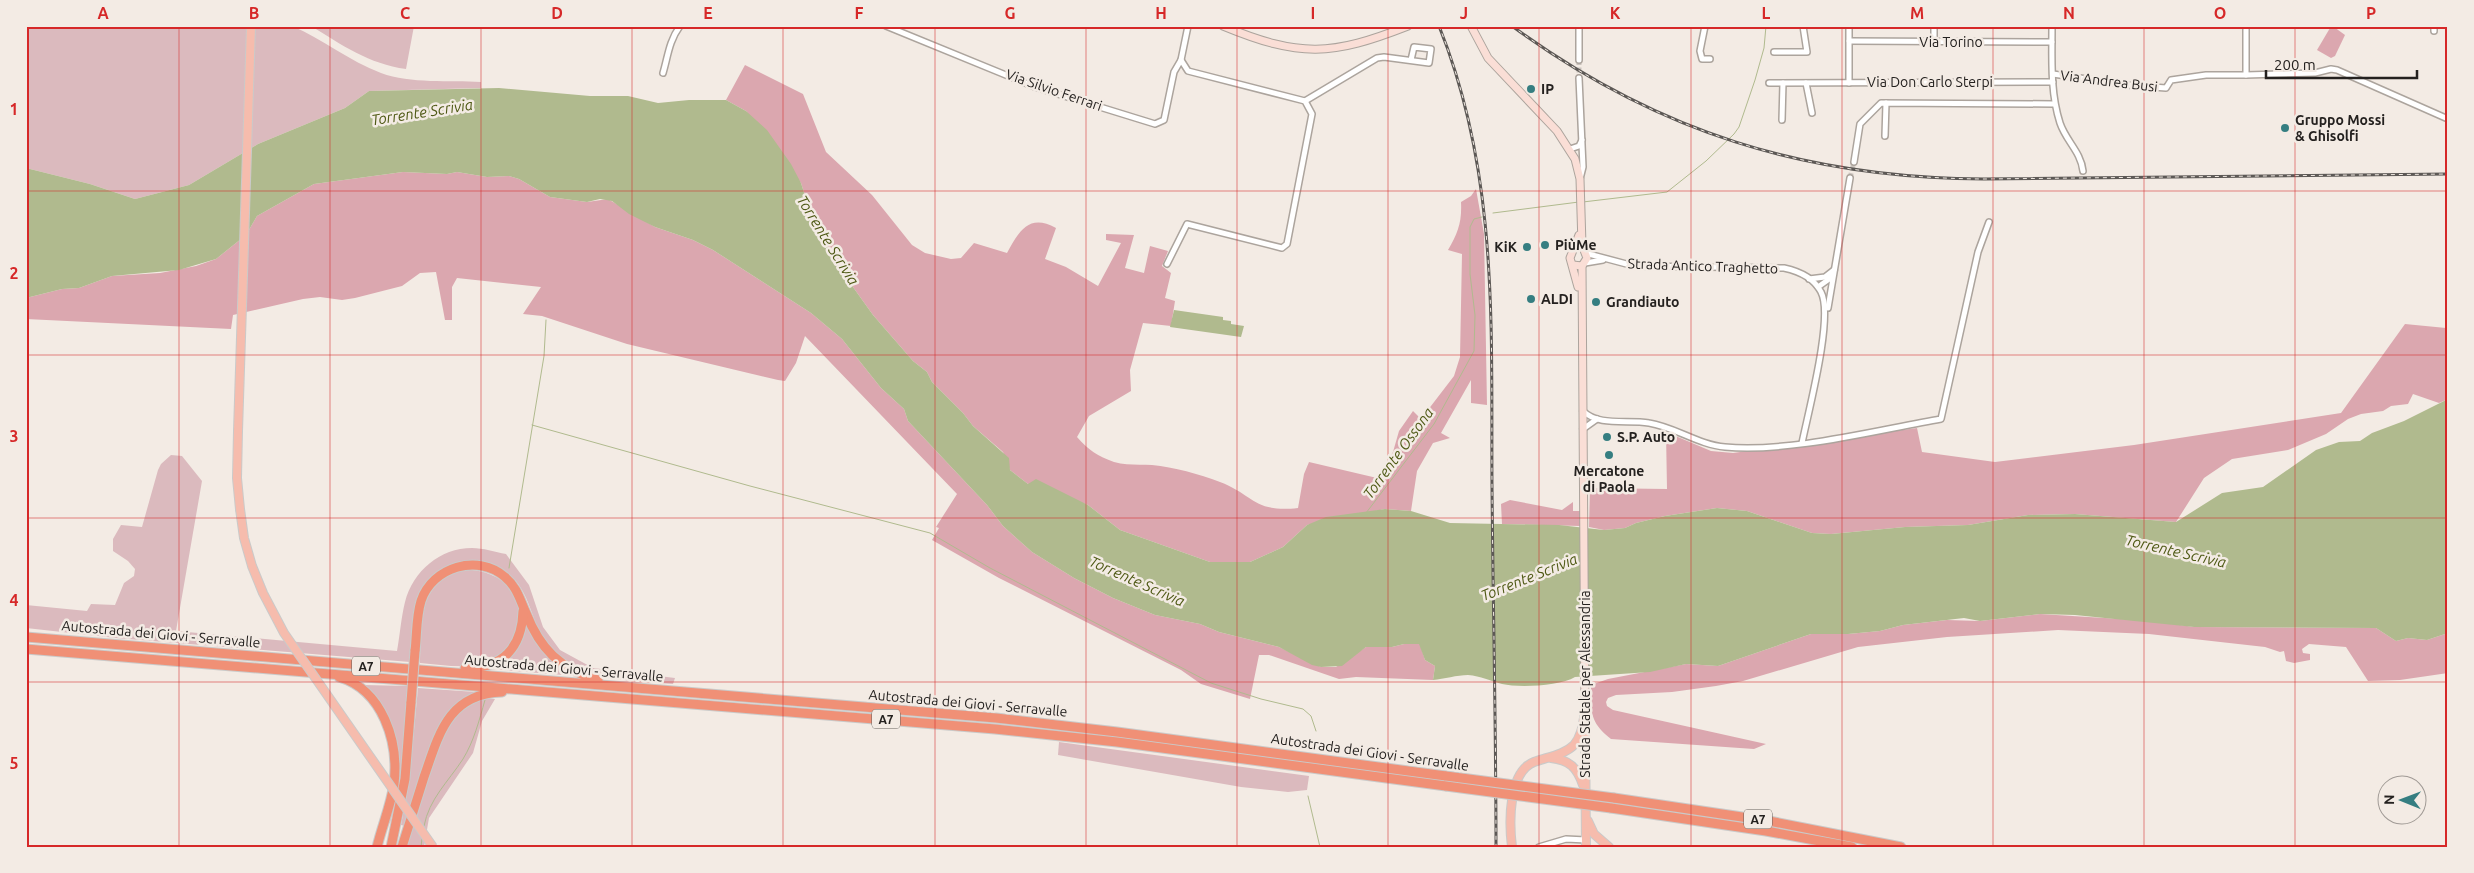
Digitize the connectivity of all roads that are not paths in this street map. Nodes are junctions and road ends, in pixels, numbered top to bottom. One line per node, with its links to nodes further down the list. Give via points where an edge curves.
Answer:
1 (252, 26): 77 (main road, bridge, via 237,478 244,538 263,593 284,633)
2 (680, 26): 23 (street, via 671,38)
3 (886, 26): 20 (street, Via Silvio Ferrari, via 1036,87 1155,124 1164,120 1174,72)
4 (1188, 26): 20 (street)
5 (1223, 26): 6 (main road, via 1272,44 1316,50 1347,48)
6 (1408, 26)
7 (1579, 26): 22 (street)
8 (1706, 26): 19 (street, via 1700,52 1702,59)
9 (1803, 26): 18 (street, via 1807,52)
10 (1849, 26): 15 (street)
11 (1934, 26): 16 (street)
12 (2052, 26): 17 (street)
13 (2246, 26): 25 (street)
14 (1472, 27): 40 (main road, Strada Statale per Alessandria, via 1482,50 1495,67 1557,131)
15 (1849, 41): 16 (street, Via Torino); 31 (street)
16 (1934, 42): 17 (street, Via Torino)
17 (2052, 42): 24 (street)
18 (1774, 52)
19 (1710, 59)
20 (1181, 60): 32 (street, via 1188,71 1194,73)
21 (1411, 60): 32 (street, via 1384,57 1372,60)
22 (1579, 60)
23 (663, 73)
24 (2053, 74): 25 (street, Via Andrea Busi, via 2166,88 2171,80); 27 (street)
25 (2246, 75): 36 (street, via 2337,70)
26 (1579, 78): 39 (street)
27 (2053, 82): 31 (street, Via Don Carlo Sterpi); 34 (street)
28 (1769, 83): 29 (street, Via Don Carlo Sterpi)
29 (1783, 83): 30 (street, Via Don Carlo Sterpi); 37 (street)
30 (1806, 83): 31 (street, Via Don Carlo Sterpi); 35 (street)
31 (1849, 83)
32 (1305, 101): 50 (street, via 1312,114 1288,244 1282,248 1187,224)
33 (1886, 103): 34 (street); 38 (street); 41 (street, via 1881,103 1860,124)
34 (2054, 104): 42 (street, via 2060,126 2082,159)
35 (1812, 114)
36 (2448, 119)
37 (1782, 120)
38 (1885, 136)
39 (1582, 140): 40 (street, via 1579,146); 44 (street, via 1584,167)
40 (1570, 149): 44 (main road, Strada Statale per Alessandria)
41 (1854, 162)
42 (2083, 171)
43 (1850, 178): 53 (street)
44 (1580, 179): 46 (main road, Strada Statale per Alessandria)
45 (1989, 222): 61 (street, via 1978,252 1941,419)
46 (1580, 229): 47 (main road, Strada Statale per Alessandria); 48 (main road, Strada Statale per Alessandria)
47 (1574, 250): 48 (main road); 52 (main road, Strada Statale per Alessandria, via 1570,258)
48 (1584, 252): 49 (street, Strada Antico Traghetto); 51 (main road, Strada Statale per Alessandria)
49 (1609, 261): 51 (street, Strada Antico Traghetto); 54 (street, Strada Antico Traghetto, via 1634,266 1784,268)
50 (1167, 264)
51 (1584, 264): 52 (main road); 56 (main road, Strada Statale per Alessandria)
52 (1573, 265): 56 (main road, Strada Statale per Alessandria)
53 (1834, 270): 54 (street, via 1824,277); 55 (street, via 1830,280); 57 (street)
54 (1809, 279): 55 (street, Strada Antico Traghetto)
55 (1818, 287): 57 (street, via 1824,299)
56 (1581, 310): 58 (main road, Strada Statale per Alessandria)
57 (1826, 318): 61 (street)
58 (1583, 411): 59 (street); 60 (main road, Strada Statale per Alessandria)
59 (1597, 420): 60 (street); 61 (street, via 1664,425 1723,447)
60 (1583, 429): 69 (main road, Strada Statale per Alessandria)
61 (1802, 443)
62 (524, 608): 65 (highway, via 519,638 513,649 494,663 472,668); 67 (highway, via 538,639 556,659 586,677); 74 (highway, bridge, via 513,586 498,571 474,565 450,569 433,581 421,601 405,779)
63 (26, 637): 65 (highway, Autostrada dei Giovi - Serravalle / A7)
64 (26, 650): 66 (highway, Autostrada dei Giovi - Serravalle / A7)
65 (393, 668): 67 (highway, Autostrada dei Giovi - Serravalle / A7)
66 (324, 673): 68 (highway, Autostrada dei Giovi - Serravalle / A7); 75 (highway, via 344,678 364,689 373,697 387,724 394,783)
67 (615, 686): 83 (highway, Autostrada dei Giovi - Serravalle / A7, bridge, via 1058,724 1769,820)
68 (539, 691): 76 (highway, via 483,693 470,698 453,713 439,734); 82 (highway, Autostrada dei Giovi - Serravalle / A7, bridge, via 1047,734 1611,808)
69 (1585, 712): 70 (main road, via 1576,742); 71 (main road, Strada Statale per Alessandria)
70 (1549, 758): 71 (main road, via 1570,763 1578,772); 78 (main road, via 1526,766 1520,772 1514,792)
71 (1585, 790): 72 (main road, Strada Statale per Alessandria)
72 (1586, 817): 73 (main road, Strada Statale per Alessandria); 81 (main road, via 1594,834)
73 (1586, 843): 79 (street, via 1566,840); 80 (main road)
74 (391, 846)
75 (377, 847)
76 (402, 847)
77 (433, 847)
78 (1512, 847)
79 (1539, 847)
80 (1605, 847)
81 (1609, 847)
82 (1852, 847)
83 (1901, 847)

